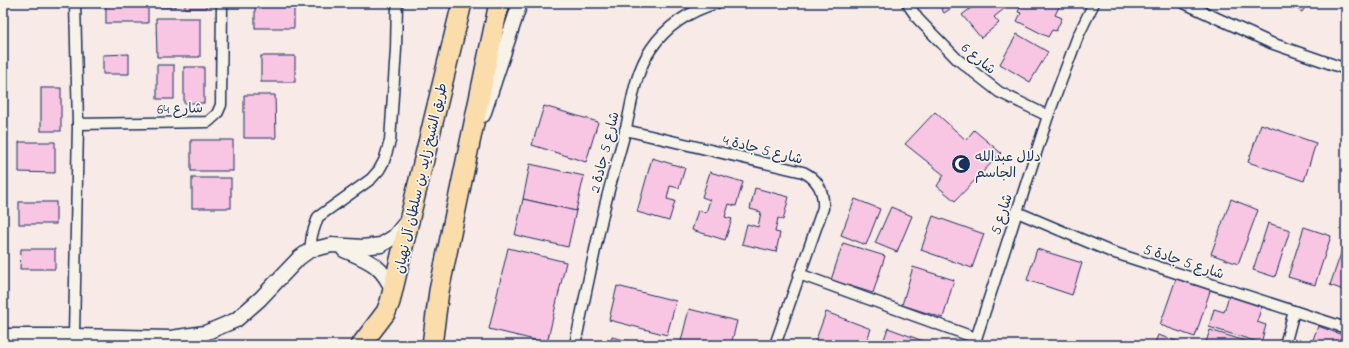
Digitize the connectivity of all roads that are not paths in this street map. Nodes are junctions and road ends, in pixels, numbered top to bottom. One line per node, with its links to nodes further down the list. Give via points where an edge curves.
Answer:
1 (76, 3): 15 (street)
2 (222, 3): 15 (street, شارع 64, via 221,105 217,114 208,122)
3 (397, 3): 21 (street, via 390,141 384,161 370,179 318,217)
4 (456, 3): 12 (street)
5 (462, 3): 12 (highway, طريق الشيخ زايد بن سلطان آل نهيان)
6 (499, 3): 17 (highway)
7 (520, 3): 17 (street)
8 (717, 3): 16 (street, شارع 5 جادة 2, via 695,10 678,20 651,49 637,77)
9 (907, 3): 14 (street, شارع 6, via 957,59 999,92)
10 (1094, 3): 14 (street, شارع 5, via 1078,36)
11 (1184, 3): 13 (street, via 1270,43)
12 (452, 43): 19 (highway, طريق الشيخ زايد بن سلطان آل نهيان)
13 (1346, 69)
14 (1048, 116): 18 (street, شارع 5)
15 (78, 124): 27 (street)
16 (625, 130): 22 (street, شارع 5 جادة 4, via 803,172 818,183 823,195 823,208); 31 (street, شارع 5 جادة 2, via 603,213)
17 (464, 172): 30 (highway, via 439,291)
18 (1017, 212): 24 (street, شارع 5 جادة 5, via 1109,251); 28 (street, شارع 5)
19 (410, 217): 20 (street, via 399,232 381,245); 23 (highway, طريق الشيخ زايد بن سلطان آل نهيان)
20 (332, 245): 21 (street); 23 (street, via 370,261 386,278)
21 (310, 250): 27 (street, via 236,320 205,333 171,338)
22 (799, 274): 28 (street); 32 (street, شارع 5 جادة 4)
23 (393, 291): 29 (highway, طريق الشيخ زايد بن سلطان آل نهيان, via 386,312)
24 (1294, 312): 25 (street, شارع 5 جادة 5); 33 (street)
25 (1346, 328)
26 (3, 336): 27 (street)
27 (74, 336)
28 (975, 342)
29 (361, 345)
30 (432, 345)
31 (575, 345)
32 (775, 345)
33 (1284, 345)

